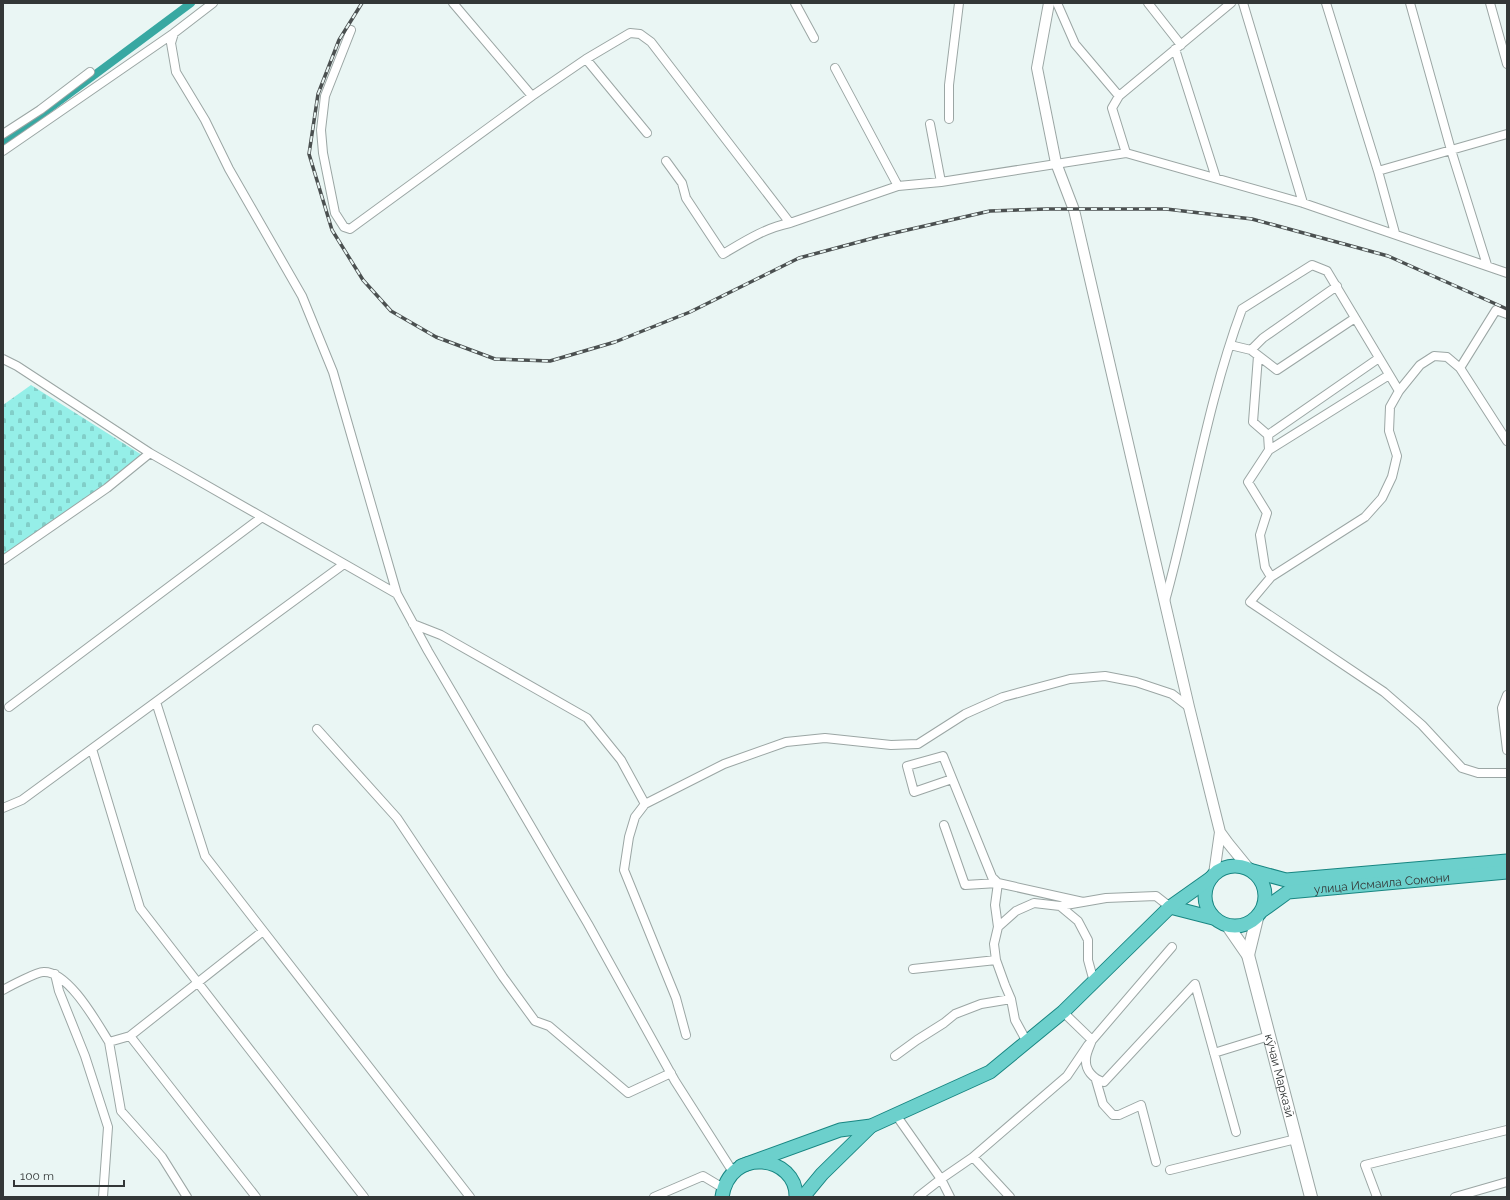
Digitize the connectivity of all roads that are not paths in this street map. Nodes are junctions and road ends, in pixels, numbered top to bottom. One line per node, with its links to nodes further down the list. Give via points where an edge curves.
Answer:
1 (213, 3): 14 (street)
2 (453, 3): 21 (street)
3 (796, 3): 15 (street)
4 (959, 3): 23 (street, via 949,85)
5 (1049, 3): 32 (street, via 1037,68)
6 (1057, 3): 22 (street, via 1075,44)
7 (1148, 3): 16 (street)
8 (1232, 3): 16 (street)
9 (1243, 3): 37 (street)
10 (1326, 3): 33 (street)
11 (1410, 3): 28 (street)
12 (1490, 3): 18 (street)
13 (351, 30): 21 (street, via 325,96 320,130 322,154 335,213 344,227 350,229)
14 (174, 33): 29 (street); 61 (street, via 172,43 176,72 206,120 229,169 302,296 333,372)
15 (814, 38)
16 (1178, 47): 22 (street); 34 (street)
17 (586, 59): 21 (street); 25 (street); 38 (street, via 630,34 640,34 652,42)
18 (1507, 64)
19 (835, 68): 36 (street)
20 (90, 72): 26 (street)
21 (532, 96)
22 (1119, 96): 30 (street, via 1112,108)
23 (949, 118)
24 (930, 124): 35 (street)
25 (647, 133)
26 (3, 134)
27 (1507, 134): 28 (street)
28 (1451, 150): 33 (street); 40 (street)
29 (3, 151)
30 (1126, 152): 32 (street); 34 (street)
31 (666, 161): 38 (street, via 682,183 686,198 723,254 759,233)
32 (1056, 163): 35 (street); 62 (street, via 1074,210)
33 (1378, 171): 39 (street)
34 (1216, 178): 37 (street)
35 (941, 182): 36 (street)
36 (898, 186): 38 (street)
37 (1303, 203): 39 (street)
38 (790, 223)
39 (1394, 233): 40 (street)
40 (1486, 265): 41 (street)
41 (1507, 272)
42 (1336, 286): 44 (street); 45 (street, via 1327,271 1312,265 1242,309); 46 (street)
43 (1507, 314): 50 (street, via 1496,310)
44 (1355, 318): 47 (street, via 1277,370); 48 (street)
45 (1230, 345): 46 (street); 62 (street, via 1213,399)
46 (1251, 350): 47 (street)
47 (1258, 356): 53 (street, via 1253,422)
48 (1379, 358): 51 (street); 53 (street)
49 (3, 359): 56 (street)
50 (1460, 368): 52 (street, via 1447,357 1434,356 1420,365); 54 (street)
51 (1389, 375): 52 (street); 55 (street)
52 (1399, 390): 60 (street, via 1390,407 1389,431 1397,456 1392,477 1382,498 1365,517)
53 (1268, 434): 55 (street)
54 (1507, 441)
55 (1269, 450): 60 (street, via 1248,482 1267,513 1260,535 1265,567)
56 (150, 453): 57 (street); 58 (street, via 107,488)
57 (262, 517): 59 (street); 67 (street)
58 (3, 560)
59 (344, 564): 61 (street); 65 (street)
60 (1271, 577): 72 (street, via 1250,602 1384,692 1422,725 1462,768 1478,773)
61 (397, 594): 63 (street)
62 (1165, 601): 66 (street)
63 (413, 624): 74 (street, via 441,635 587,718 621,760); 109 (street, via 588,924)
64 (1507, 695): 69 (street, via 1502,708)
65 (156, 702): 70 (street); 90 (street, via 205,856)
66 (1190, 707): 74 (street, via 1172,694 1136,682 1104,676 1070,679 1003,697 965,714 918,744 891,745 825,738 786,742 724,764); 77 (street)
67 (9, 708)
68 (318, 729): 109 (street, via 398,818 498,970 535,1020 549,1026 628,1093)
69 (1506, 730): 71 (street)
70 (92, 749): 75 (street, via 22,800); 97 (street, via 140,908)
71 (1507, 750)
72 (1507, 773)
73 (952, 779): 73 (street, via 942,756 907,766 914,792); 82 (street, via 992,878)
74 (645, 804): 101 (street, via 635,817 624,870 676,998)
75 (3, 808)
76 (944, 825): 82 (street, via 965,885)
77 (1220, 832): 79 (street); 81 (street)
78 (1507, 860): 79 (main road, via 1286,880)
79 (1252, 870): 81 (main road, via 1232,866 1222,868); 86 (main road, via 1259,877 1266,893)
80 (1507, 872): 86 (main road, улица Исмаила Сомони, via 1288,892)
81 (1212, 876): 85 (main road); 87 (main road, via 1204,894 1205,903)
82 (998, 883): 83 (street); 89 (street, via 995,905)
83 (1083, 902): 84 (street); 85 (street, via 1106,898 1156,896)
84 (1060, 906): 89 (street, via 1034,903 1016,912); 96 (street, via 1078,922 1088,940 1088,960)
85 (1170, 907): 87 (main road); 96 (main road)
86 (1260, 914): 88 (main road, via 1248,924); 92 (main road)
87 (1213, 918): 88 (main road)
88 (1228, 926): 92 (main road)
89 (998, 927): 93 (street, via 994,944)
90 (263, 931): 97 (street); 127 (street)
91 (1172, 947): 104 (street)
92 (1248, 955): 103 (main road, кӯчаи Марказӣ)
93 (996, 960): 94 (street); 99 (street)
94 (913, 969)
95 (55, 974): 98 (street, via 42,972); 105 (street, via 74,989); 123 (street, via 108,1127)
96 (1094, 982): 100 (main road)
97 (198, 984): 102 (street); 126 (street)
98 (3, 990)
99 (1011, 999): 106 (street, via 1015,1020); 108 (street, via 981,1004 955,1014)
100 (1063, 1012): 104 (street); 106 (main road)
101 (686, 1034)
102 (130, 1036): 105 (street); 125 (street)
103 (1269, 1036): 107 (street); 115 (main road, кӯчаи Марказӣ)
104 (1092, 1040): 110 (street, via 1086,1058 1087,1070); 116 (street, via 1066,1076)
105 (109, 1042): 124 (street, via 120,1111 162,1157)
106 (1027, 1042): 111 (main road, via 990,1072)
107 (1214, 1053): 110 (street, via 1195,984 1104,1082); 114 (street)
108 (895, 1056)
109 (671, 1073): 118 (street)
110 (1096, 1080): 117 (street, via 1103,1104 1113,1115 1119,1115 1141,1105)
111 (896, 1115): 112 (main road); 120 (street)
112 (871, 1126): 118 (main road, via 840,1130); 130 (main road, via 822,1174)
113 (1507, 1130): 135 (street, via 1365,1165)
114 (1236, 1132)
115 (1296, 1139): 119 (street); 134 (main road, кӯчаи Марказӣ)
116 (973, 1157): 120 (street); 133 (street)
117 (1156, 1162)
118 (737, 1169): 122 (main road, via 727,1180); 129 (main road, via 752,1162 775,1165 785,1172 792,1182)
119 (1170, 1170)
120 (941, 1179): 131 (street); 132 (street)
121 (1507, 1182): 136 (street)
122 (723, 1192): 128 (street, via 703,1176)
123 (103, 1197)
124 (187, 1197)
125 (256, 1197)
126 (364, 1197)
127 (470, 1197)
128 (654, 1197)
129 (796, 1197)
130 (803, 1197)
131 (918, 1197)
132 (950, 1197)
133 (1010, 1197)
134 (1311, 1197)
135 (1377, 1197)
136 (1455, 1197)

